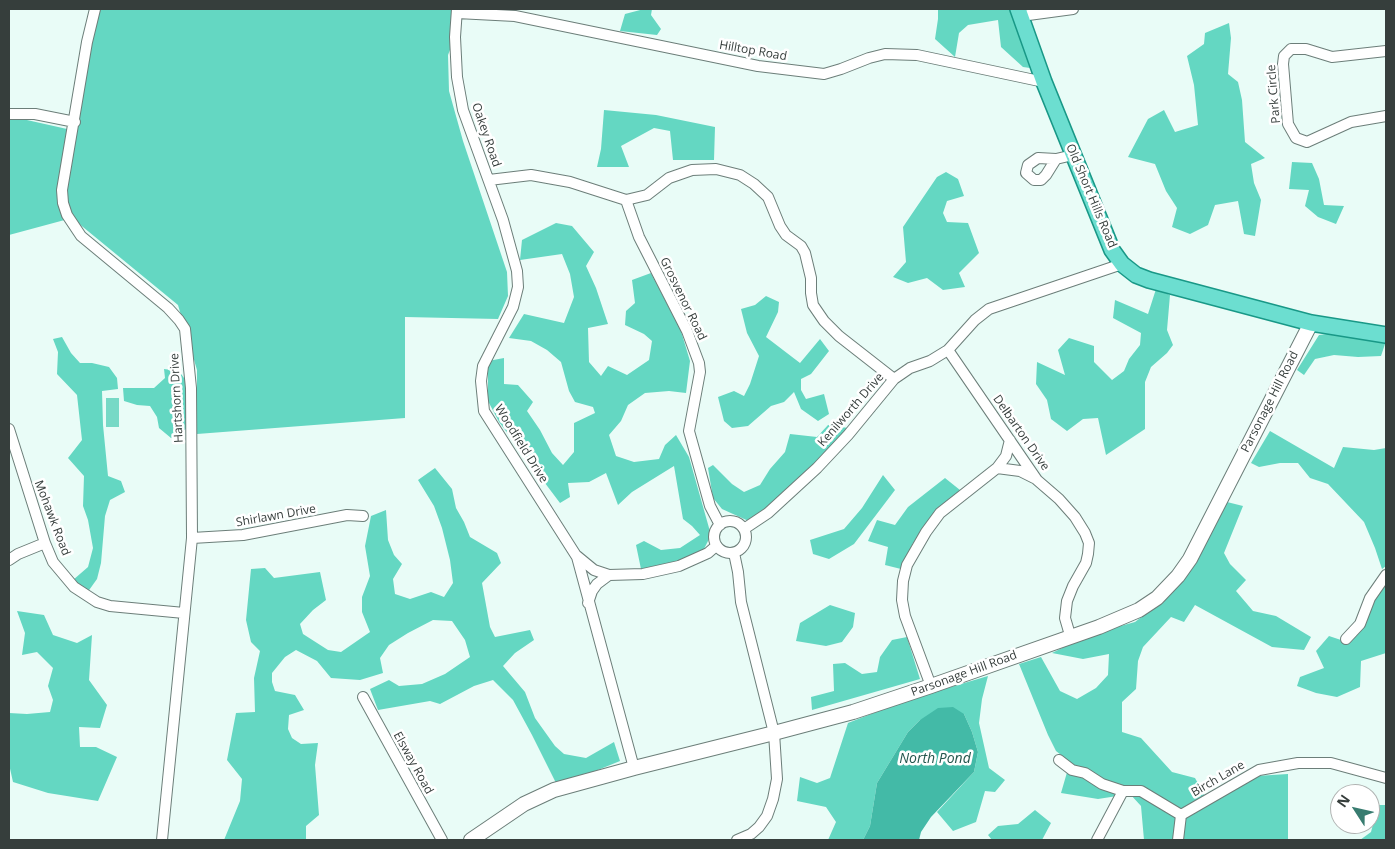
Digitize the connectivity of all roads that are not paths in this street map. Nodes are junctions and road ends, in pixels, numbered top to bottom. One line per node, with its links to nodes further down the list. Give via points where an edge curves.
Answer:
1 (95, 9): 9 (street, Hartshorn Drive)
2 (1073, 9): 4 (street)
3 (457, 11): 6 (street, Hilltop Road, via 515,16 758,66 824,74 885,54 917,55); 12 (street, Oakey Road, via 457,78 463,110)
4 (1019, 12): 6 (main road, Old Short Hills Road)
5 (1386, 51): 8 (street, Park Circle, via 1332,57 1306,48 1291,49 1284,56 1283,64 1288,124 1296,138 1307,142 1351,122)
6 (1044, 82): 10 (main road, Old Short Hills Road)
7 (9, 114): 9 (street, via 35,114)
8 (1386, 116)
9 (75, 122): 26 (street, Hartshorn Drive, via 62,190 67,215 81,236 168,308 185,329 191,388)
10 (1073, 155): 11 (street); 14 (main road, Old Short Hills Road, via 1112,250)
11 (1056, 159)
12 (488, 180): 13 (street, via 531,175 570,182); 30 (street, Woodfield Drive, via 503,220 518,287 513,307 483,366 484,411)
13 (626, 200): 18 (street, via 647,195 676,175 700,169 732,172 754,184 768,197 786,235 805,253 814,305 824,320 839,336); 24 (street, Grosvenor Road, via 639,237 687,331 699,363 689,431 710,506)
14 (1122, 264): 15 (main road, Old Short Hills Road, via 1149,280); 17 (street, Kenilworth Drive, via 989,309)
15 (1311, 323): 16 (main road, Old Short Hills Road); 36 (street, Parsonage Hill Road, via 1178,576 1157,598 1139,610)
16 (1386, 335)
17 (948, 350): 18 (street, Kenilworth Drive); 20 (street, Delbarton Drive)
18 (894, 379): 25 (street, Kenilworth Drive, via 817,468 768,513)
19 (9, 429): 27 (street, Mohawk Road)
20 (1010, 440): 21 (street, via 1006,456); 22 (street, Delbarton Drive)
21 (997, 468): 22 (street, via 1020,470); 38 (street, via 940,513 907,565 902,600 905,616)
22 (1037, 480): 36 (street, Delbarton Drive, via 1075,517 1088,543 1086,564 1066,601 1065,618)
23 (363, 516): 26 (street, Shirlawn Drive, via 347,515 243,535)
24 (720, 525): 25 (street, via 733,522); 28 (street, via 715,533)
25 (744, 529): 29 (street, via 745,544)
26 (192, 538): 35 (street, Hartshorn Drive)
27 (45, 543): 31 (street); 35 (street, Mohawk Road, via 53,562 74,587 97,602)
28 (716, 546): 29 (street, via 724,552); 32 (street, via 696,559 661,571)
29 (734, 553): 40 (street, via 741,602)
30 (575, 554): 32 (street, via 594,570); 34 (street, Woodfield Drive)
31 (9, 560)
32 (609, 575): 34 (street, via 597,584)
33 (1386, 575): 37 (street, via 1370,598 1360,624)
34 (588, 603): 42 (street, Woodfield Drive)
35 (184, 613): 46 (street, Hartshorn Drive)
36 (1070, 636): 38 (street, Parsonage Hill Road)
37 (1346, 638)
38 (930, 686): 40 (street, Parsonage Hill Road, via 853,712)
39 (363, 697): 47 (street, Elsway Road)
40 (774, 733): 42 (street, Parsonage Hill Road); 49 (street, via 777,779 773,799 759,827)
41 (1058, 760): 44 (street, via 1072,770)
42 (634, 768): 48 (street, Parsonage Hill Road, via 554,790 524,804)
43 (1386, 778): 45 (street, Birch Lane, via 1331,763 1298,763 1269,768 1259,770)
44 (1123, 791): 45 (street, via 1141,791); 50 (street)
45 (1181, 815): 51 (street)
46 (162, 840)
47 (442, 840)
48 (471, 840)
49 (737, 840)
50 (1097, 840)
51 (1178, 840)

